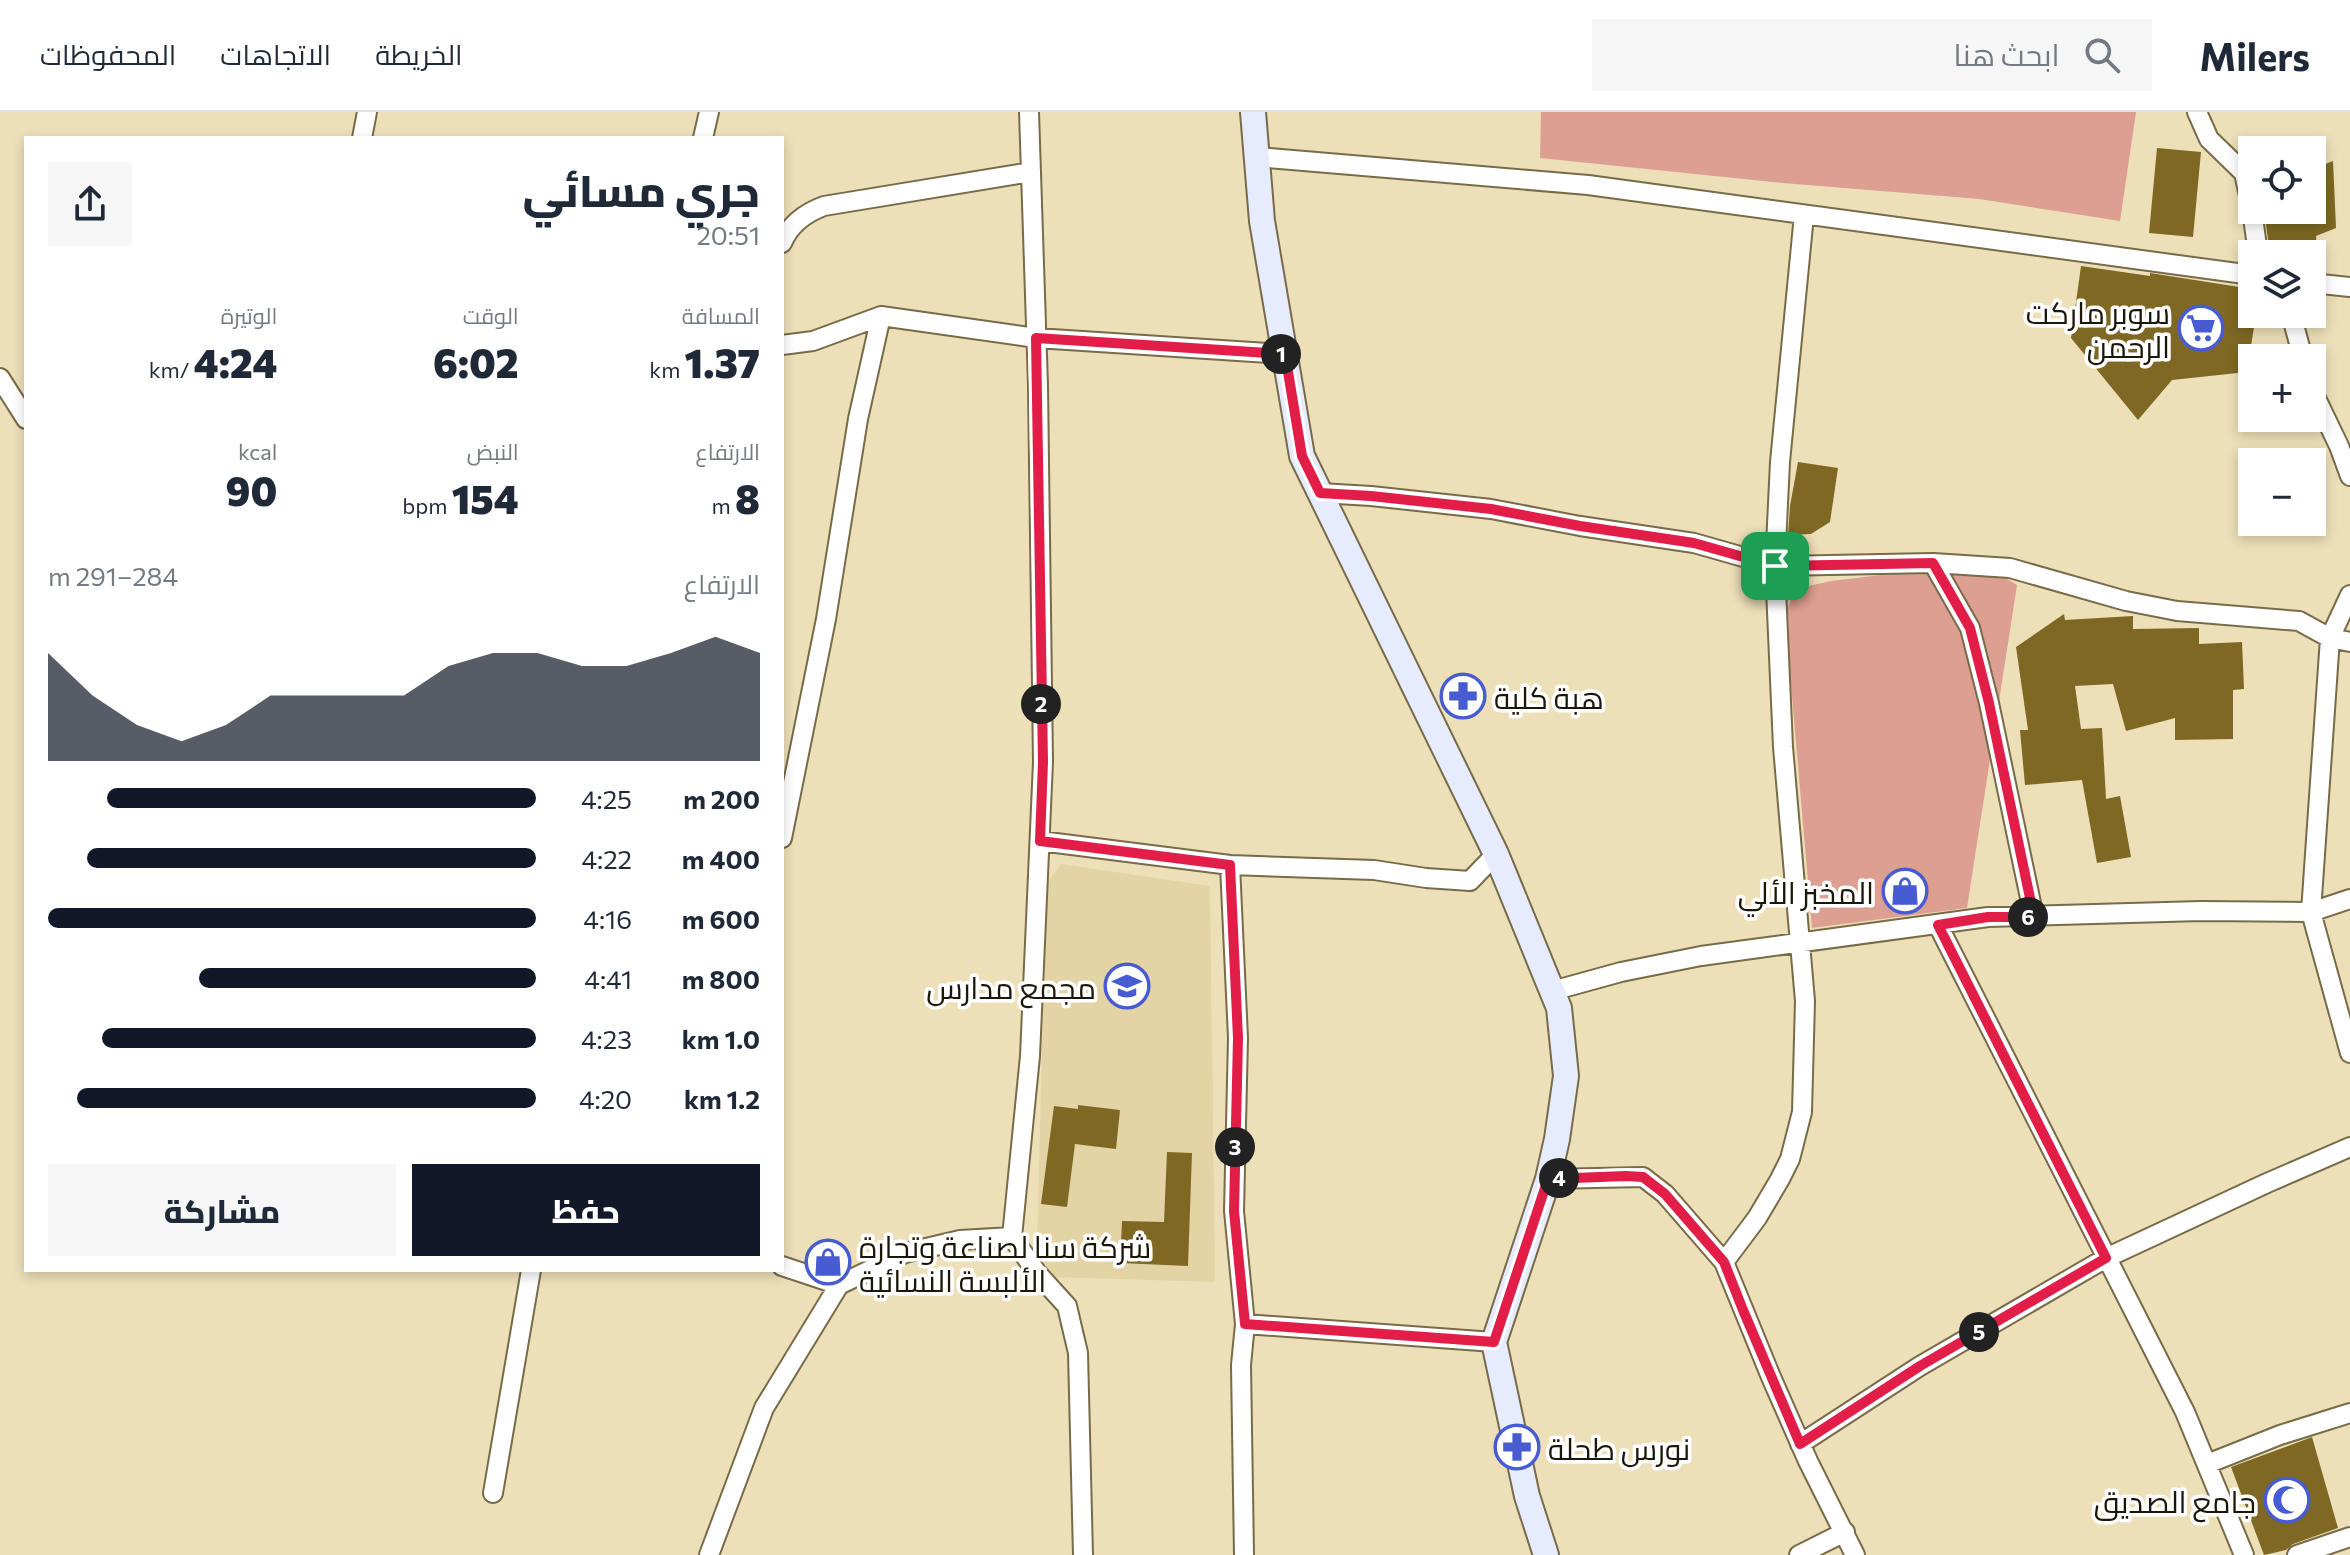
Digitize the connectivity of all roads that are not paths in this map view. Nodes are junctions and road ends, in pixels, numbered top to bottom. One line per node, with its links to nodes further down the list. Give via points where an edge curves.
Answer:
1 (367, 112): 6 (street)
2 (709, 112): 7 (street)
3 (1029, 112): 10 (street)
4 (1253, 112): 8 (main road)
5 (2197, 112): 9 (street, via 2209,139)
6 (362, 136)
7 (703, 136)
8 (1257, 157): 11 (street, via 1588,185); 19 (main road, via 1262,221)
9 (2238, 167)
10 (1031, 172): 12 (street, via 824,206 807,212); 17 (street)
11 (1804, 215): 13 (street); 26 (street)
12 (784, 237)
13 (2238, 273)
14 (2326, 284): 15 (street)
15 (2350, 287)
16 (881, 316): 17 (street); 18 (street, via 813,341); 30 (street)
17 (1036, 338): 19 (street); 31 (street)
18 (784, 345)
19 (1285, 354): 24 (main road, via 1302,456)
20 (0, 378): 21 (street)
21 (24, 416)
22 (2326, 419): 23 (street)
23 (2350, 476)
24 (1320, 493): 26 (street, via 1491,509 1694,543); 32 (main road)
25 (1933, 563): 26 (street); 28 (street, via 2010,568 2177,611 2299,621); 36 (street, via 1970,628)
26 (1775, 566): 38 (street, via 1783,747)
27 (2350, 595): 28 (street)
28 (2330, 638): 29 (street); 35 (street)
29 (2350, 642)
30 (784, 828)
31 (1040, 841): 33 (street); 44 (street, via 1030,1056)
32 (1496, 854): 33 (street, via 1470,881 1374,870); 39 (main road)
33 (1230, 865): 50 (street, via 1238,1038 1234,1211)
34 (2350, 899): 35 (street)
35 (2311, 912): 36 (street); 40 (street)
36 (2034, 917): 37 (street)
37 (1938, 925): 38 (street); 45 (street)
38 (1802, 944): 39 (street, via 1701,956); 46 (street, via 1804,1072 1796,1138 1780,1179)
39 (1552, 991): 43 (main road, via 1559,1008 1566,1076)
40 (2348, 1032): 41 (street)
41 (2350, 1053)
42 (2350, 1147): 45 (street)
43 (1548, 1179): 46 (street, via 1643,1177 1665,1194); 51 (main road)
44 (1012, 1237): 49 (street, via 960,1240 905,1253); 60 (street, via 1067,1306 1078,1353)
45 (2106, 1258): 53 (street, via 1920,1366); 54 (street)
46 (1724, 1262): 53 (street)
47 (784, 1267): 49 (street)
48 (531, 1272): 55 (street)
49 (839, 1285): 59 (street, via 764,1408)
50 (1245, 1324): 51 (street); 61 (street)
51 (1494, 1342): 62 (main road, via 1527,1496)
52 (2350, 1413): 54 (street)
53 (1800, 1444): 56 (street)
54 (2207, 1464): 65 (street)
55 (493, 1493)
56 (1845, 1532): 63 (street); 64 (street)
57 (2350, 1537): 58 (street)
58 (2325, 1550): 66 (street)
59 (709, 1555)
60 (1083, 1555)
61 (1244, 1555)
62 (1546, 1555)
63 (1799, 1555)
64 (1855, 1555)
65 (2244, 1555)
66 (2297, 1555)

